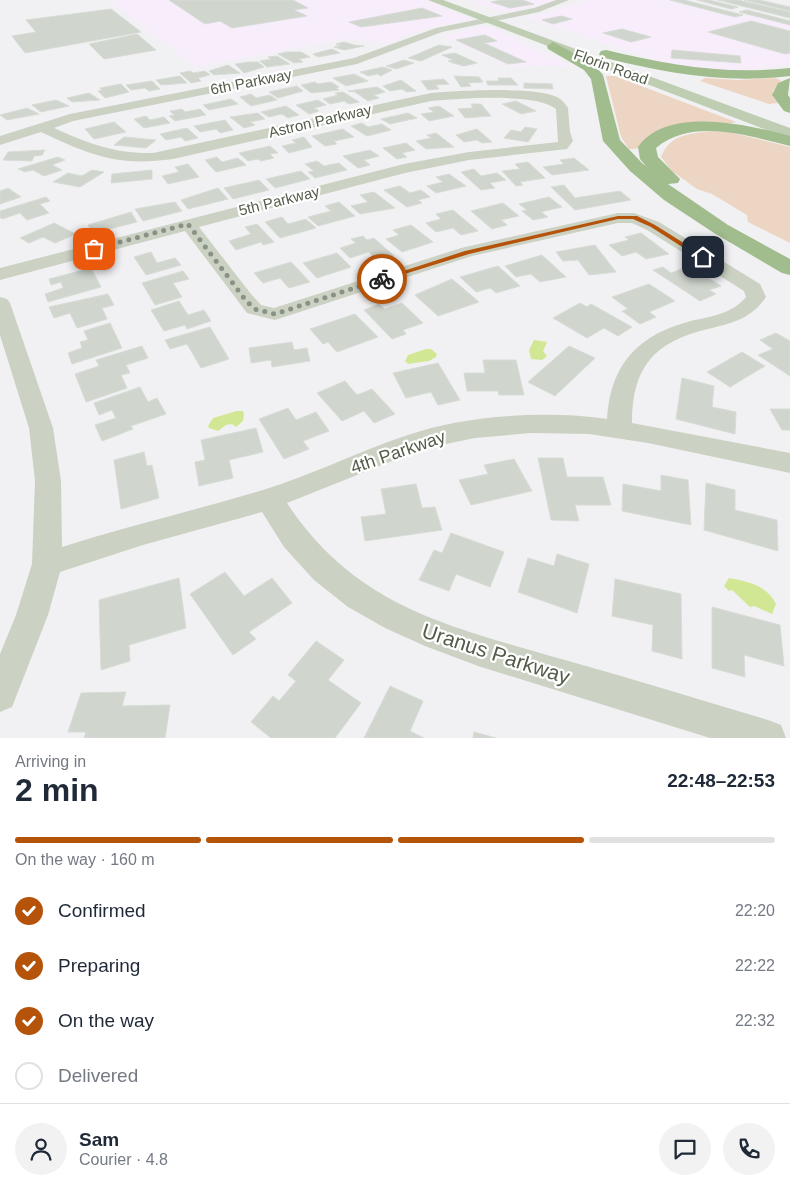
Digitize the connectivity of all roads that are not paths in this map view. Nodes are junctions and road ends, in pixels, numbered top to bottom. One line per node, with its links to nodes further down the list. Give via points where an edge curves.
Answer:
1 (433, 0): 5 (main road, Florin Road)
2 (455, 0): 4 (main road, Florin Road)
3 (565, 0): 4 (street, 6th Parkway, via 541,9)
4 (501, 17): 5 (street, 6th Parkway); 7 (main road, Florin Road)
5 (484, 20): 6 (main road, Florin Road); 12 (street, 6th Parkway, via 422,35 357,61 112,109)
6 (553, 46): 13 (main road, Florin Road); 19 (highway, via 589,67 598,78 612,141 636,167 721,229)
7 (606, 54): 8 (highway, via 711,76 741,77); 11 (main road, Florin Road)
8 (790, 72)
9 (790, 82): 10 (highway, via 783,86 780,95)
10 (790, 108)
11 (790, 121)
12 (42, 127): 14 (street, 6th Parkway); 16 (street, Astron Parkway, via 103,155 143,159 431,97 502,94 544,97 559,104 566,141)
13 (790, 134)
14 (0, 141)
15 (790, 141): 18 (highway, via 748,130 693,127 671,131 655,138 647,147 649,159 677,184 717,212)
16 (562, 146): 17 (street, 5th Parkway, via 469,156 404,169)
17 (188, 224): 20 (street, 5th Parkway); 22 (street, via 254,309 275,314 508,242 618,218 634,218 653,226 753,288 756,298 735,317 668,335 644,353 634,364 622,390)
18 (790, 249)
19 (790, 268)
20 (0, 274)
21 (0, 303): 25 (street, via 44,444 48,480)
22 (619, 429): 23 (street, 4th Parkway); 24 (street, 4th Parkway, via 560,423 444,434 391,450)
23 (790, 463)
24 (269, 500): 25 (street, 4th Parkway, via 143,533); 27 (street, Uranus Parkway, via 292,537 326,573 398,621 460,644)
25 (47, 564): 26 (street, via 32,615)
26 (0, 695)
27 (768, 738)

